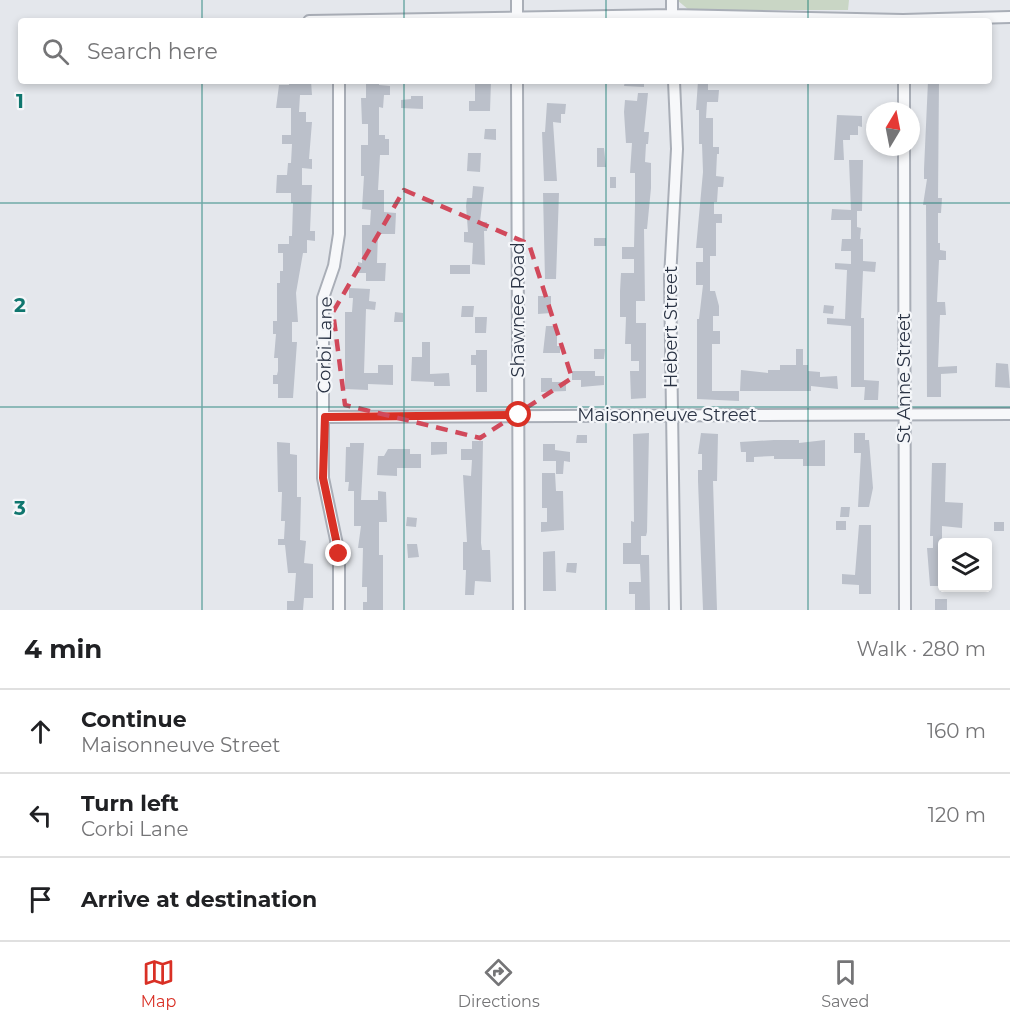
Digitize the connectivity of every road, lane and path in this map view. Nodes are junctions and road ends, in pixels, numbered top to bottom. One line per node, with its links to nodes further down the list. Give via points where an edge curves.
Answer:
1 (517, 0): 3 (street)
2 (672, 0): 4 (street)
3 (517, 18)
4 (672, 18)
5 (992, 18): 6 (street)
6 (1010, 18)
7 (339, 84): 17 (street, Corbi Lane, via 339,234 323,298)
8 (518, 84): 14 (street, Shawnee Road)
9 (674, 84): 15 (street, Hebert Street, via 677,149 670,278)
10 (904, 84): 11 (street)
11 (904, 102)
12 (904, 156): 16 (street, St Anne Street)
13 (1010, 414): 16 (street, Maisonneuve Street)
14 (519, 415): 15 (street, Maisonneuve Street); 17 (street, Maisonneuve Street); 19 (street, Shawnee Road)
15 (672, 415): 16 (street, Maisonneuve Street); 20 (street, Hebert Street)
16 (904, 415): 21 (street, St Anne Street)
17 (325, 417): 18 (street, Corbi Lane, via 323,478 339,554)
18 (339, 610)
19 (519, 610)
20 (675, 610)
21 (904, 610)

